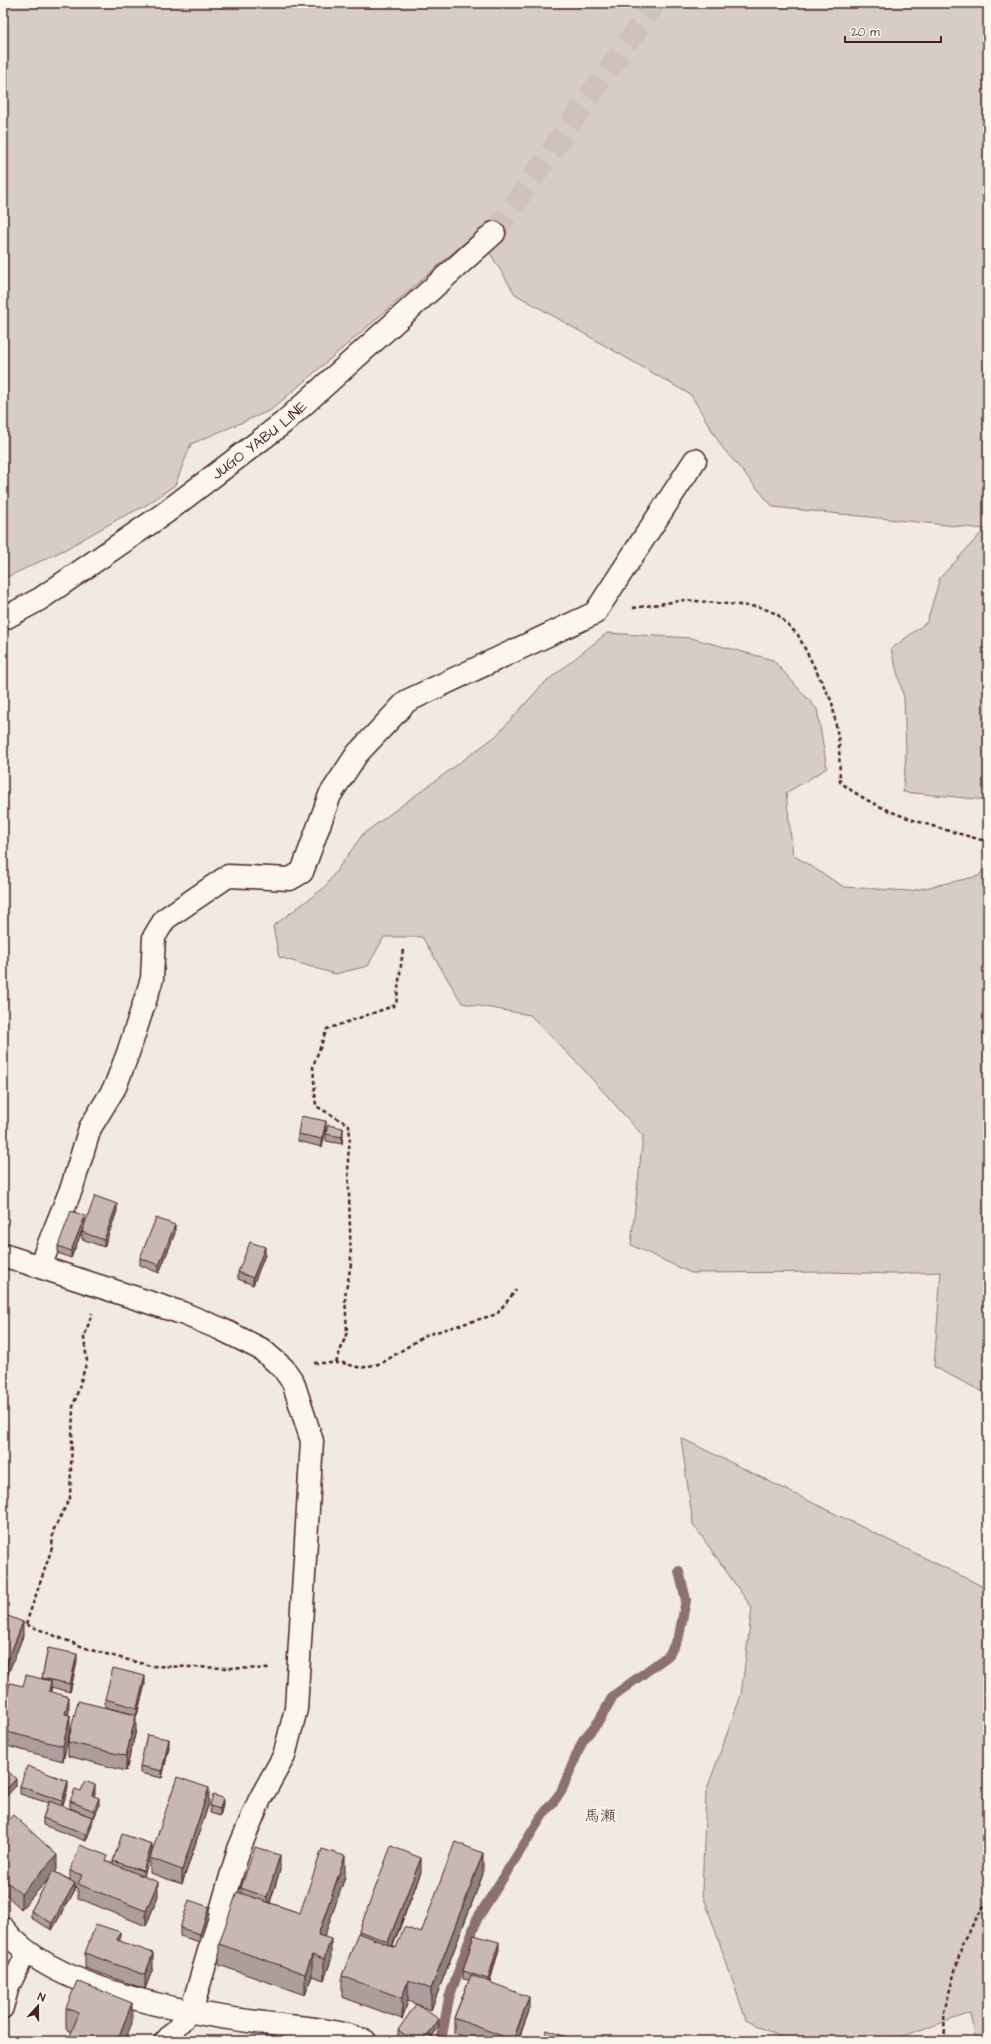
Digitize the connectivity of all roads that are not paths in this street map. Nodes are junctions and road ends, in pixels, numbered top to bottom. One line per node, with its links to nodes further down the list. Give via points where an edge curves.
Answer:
1 (494, 233): 3 (street, JUGO YABU LINE, via 283,423 165,513 40,599)
2 (695, 460): 5 (street, via 595,613 407,701 357,754 330,795 302,872 290,879 228,876 165,918 154,937 152,979 128,1053 115,1087 90,1128 72,1187)
3 (3, 619)
4 (3, 1255): 5 (street)
5 (40, 1266): 9 (street, via 182,1313 260,1349 283,1368 293,1382 312,1441 296,1709 284,1756 260,1799 238,1850)
6 (3, 1928): 7 (street)
7 (27, 1951): 8 (lane, via 9,1988); 9 (street, via 77,1979 157,2005)
8 (3, 2009)
9 (191, 2012): 10 (lane); 11 (street, via 217,2018 337,2033)
10 (164, 2041)
11 (365, 2041)

